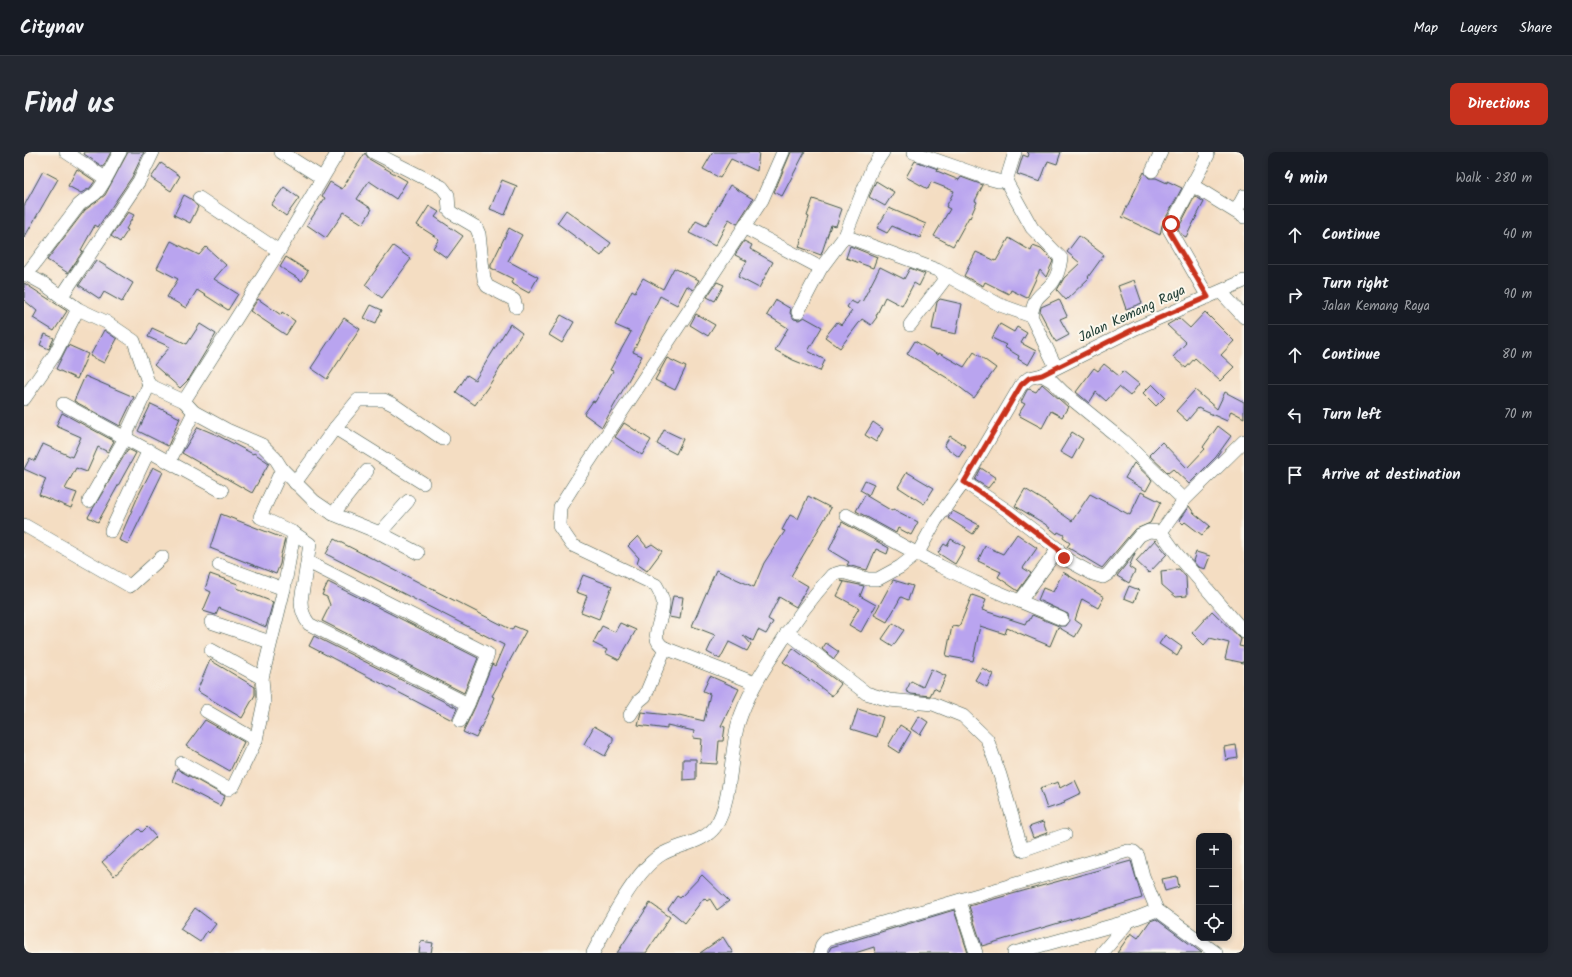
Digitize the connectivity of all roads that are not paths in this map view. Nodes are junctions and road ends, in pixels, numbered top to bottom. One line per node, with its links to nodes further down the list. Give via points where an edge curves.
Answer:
1 (66, 152): 14 (street)
2 (120, 152): 14 (street)
3 (152, 152): 29 (street, via 139,181)
4 (281, 152): 15 (street)
5 (338, 152): 15 (street)
6 (373, 152): 31 (street, via 442,187 448,195 449,210 476,227 487,286 514,300)
7 (783, 152): 21 (street, via 762,200)
8 (883, 152): 22 (street, via 872,168)
9 (913, 152): 16 (street, via 987,178)
10 (1015, 152): 16 (street)
11 (1161, 152): 13 (street)
12 (1206, 152): 17 (street, via 1208,155)
13 (1152, 171)
14 (105, 178): 25 (street, via 94,194 79,205)
15 (322, 178): 23 (street)
16 (1006, 181): 34 (street, via 1032,228 1061,258 1056,277 1039,294 1032,307)
17 (1192, 185): 20 (street); 30 (street, via 1169,228)
18 (1244, 196): 20 (street)
19 (199, 198): 23 (street)
20 (1240, 214)
21 (745, 228): 24 (street); 79 (street, via 695,299 560,507 559,526 572,545 656,585 663,602 656,632 658,641)
22 (844, 236): 24 (street); 26 (street)
23 (279, 251): 41 (street)
24 (821, 268): 33 (street)
25 (25, 274): 29 (street)
26 (948, 275): 34 (street, via 1000,305); 36 (street)
27 (1244, 281): 28 (street, Jalan Kemang Raya)
28 (1221, 292): 30 (street, Jalan Kemang Raya); 35 (street)
29 (62, 296): 32 (street)
30 (1208, 297): 37 (street, Jalan Kemang Raya)
31 (516, 308)
32 (78, 309): 39 (street, via 106,322 134,341); 40 (street, via 55,354)
33 (798, 312)
34 (1031, 316): 37 (street)
35 (1244, 317)
36 (910, 324)
37 (1056, 367): 38 (street, Jalan Kemang Raya)
38 (1042, 375): 52 (street, Jalan Kemang Raya, via 1029,378 1021,385); 56 (street, via 1122,440)
39 (149, 385): 41 (street); 45 (street)
40 (24, 399)
41 (184, 401): 43 (street)
42 (63, 404): 45 (street)
43 (194, 412): 49 (street); 50 (street, via 262,445)
44 (336, 428): 46 (street, via 358,400 384,400); 53 (street); 54 (street)
45 (124, 439): 48 (street); 58 (street)
46 (443, 439)
47 (1244, 441): 56 (street)
48 (149, 450): 49 (street); 62 (street)
49 (169, 462): 55 (street)
50 (282, 469): 53 (street); 64 (street, via 260,517)
51 (367, 471): 59 (street)
52 (964, 482): 66 (street); 67 (street, Jalan Kemang Raya, via 936,520)
53 (295, 483): 59 (street)
54 (423, 483)
55 (222, 491)
56 (1184, 500): 63 (street)
57 (408, 501): 65 (street)
58 (89, 502)
59 (333, 514): 65 (street)
60 (846, 515): 67 (street)
61 (24, 524): 69 (street, via 130,586)
62 (111, 532)
63 (1161, 532): 66 (street, via 1149,531 1140,535 1103,577 1064,558); 77 (street)
64 (294, 533): 70 (street, via 310,544); 72 (street)
65 (380, 533): 68 (street)
66 (1058, 549): 73 (street)
67 (918, 553): 73 (street, via 974,582); 76 (street, via 878,579 842,572 832,575)
68 (418, 554)
69 (162, 557)
70 (308, 562): 83 (street, via 301,610 309,624); 83 (street, via 488,654)
71 (219, 565): 72 (street)
72 (284, 589): 78 (street)
73 (1020, 601): 74 (street)
74 (1062, 619)
75 (210, 622): 78 (street)
76 (787, 632): 82 (street); 89 (street, via 866,693 889,700 933,704 964,716 986,739 1000,775 1022,850)
77 (1244, 632)
78 (270, 642): 81 (street)
79 (665, 648): 82 (street); 85 (street, via 645,696)
80 (211, 650): 81 (street)
81 (262, 678): 87 (street, via 264,702)
82 (755, 683): 94 (street, via 738,725 727,790 715,826 704,836 666,852 650,864 628,892)
83 (468, 704): 86 (street)
84 (206, 711): 87 (street)
85 (630, 715)
86 (460, 721)
87 (256, 740): 88 (street, via 232,788 224,787)
88 (182, 763)
89 (1065, 834)
90 (959, 901): 91 (street, via 1128,851 1138,856); 95 (street, via 827,939); 96 (street)
91 (1157, 910): 92 (street); 99 (street)
92 (1129, 921): 93 (street); 98 (street)
93 (1051, 948): 97 (street)
94 (593, 953)
95 (820, 953)
96 (976, 953)
97 (1014, 953)
98 (1103, 953)
99 (1216, 953)

